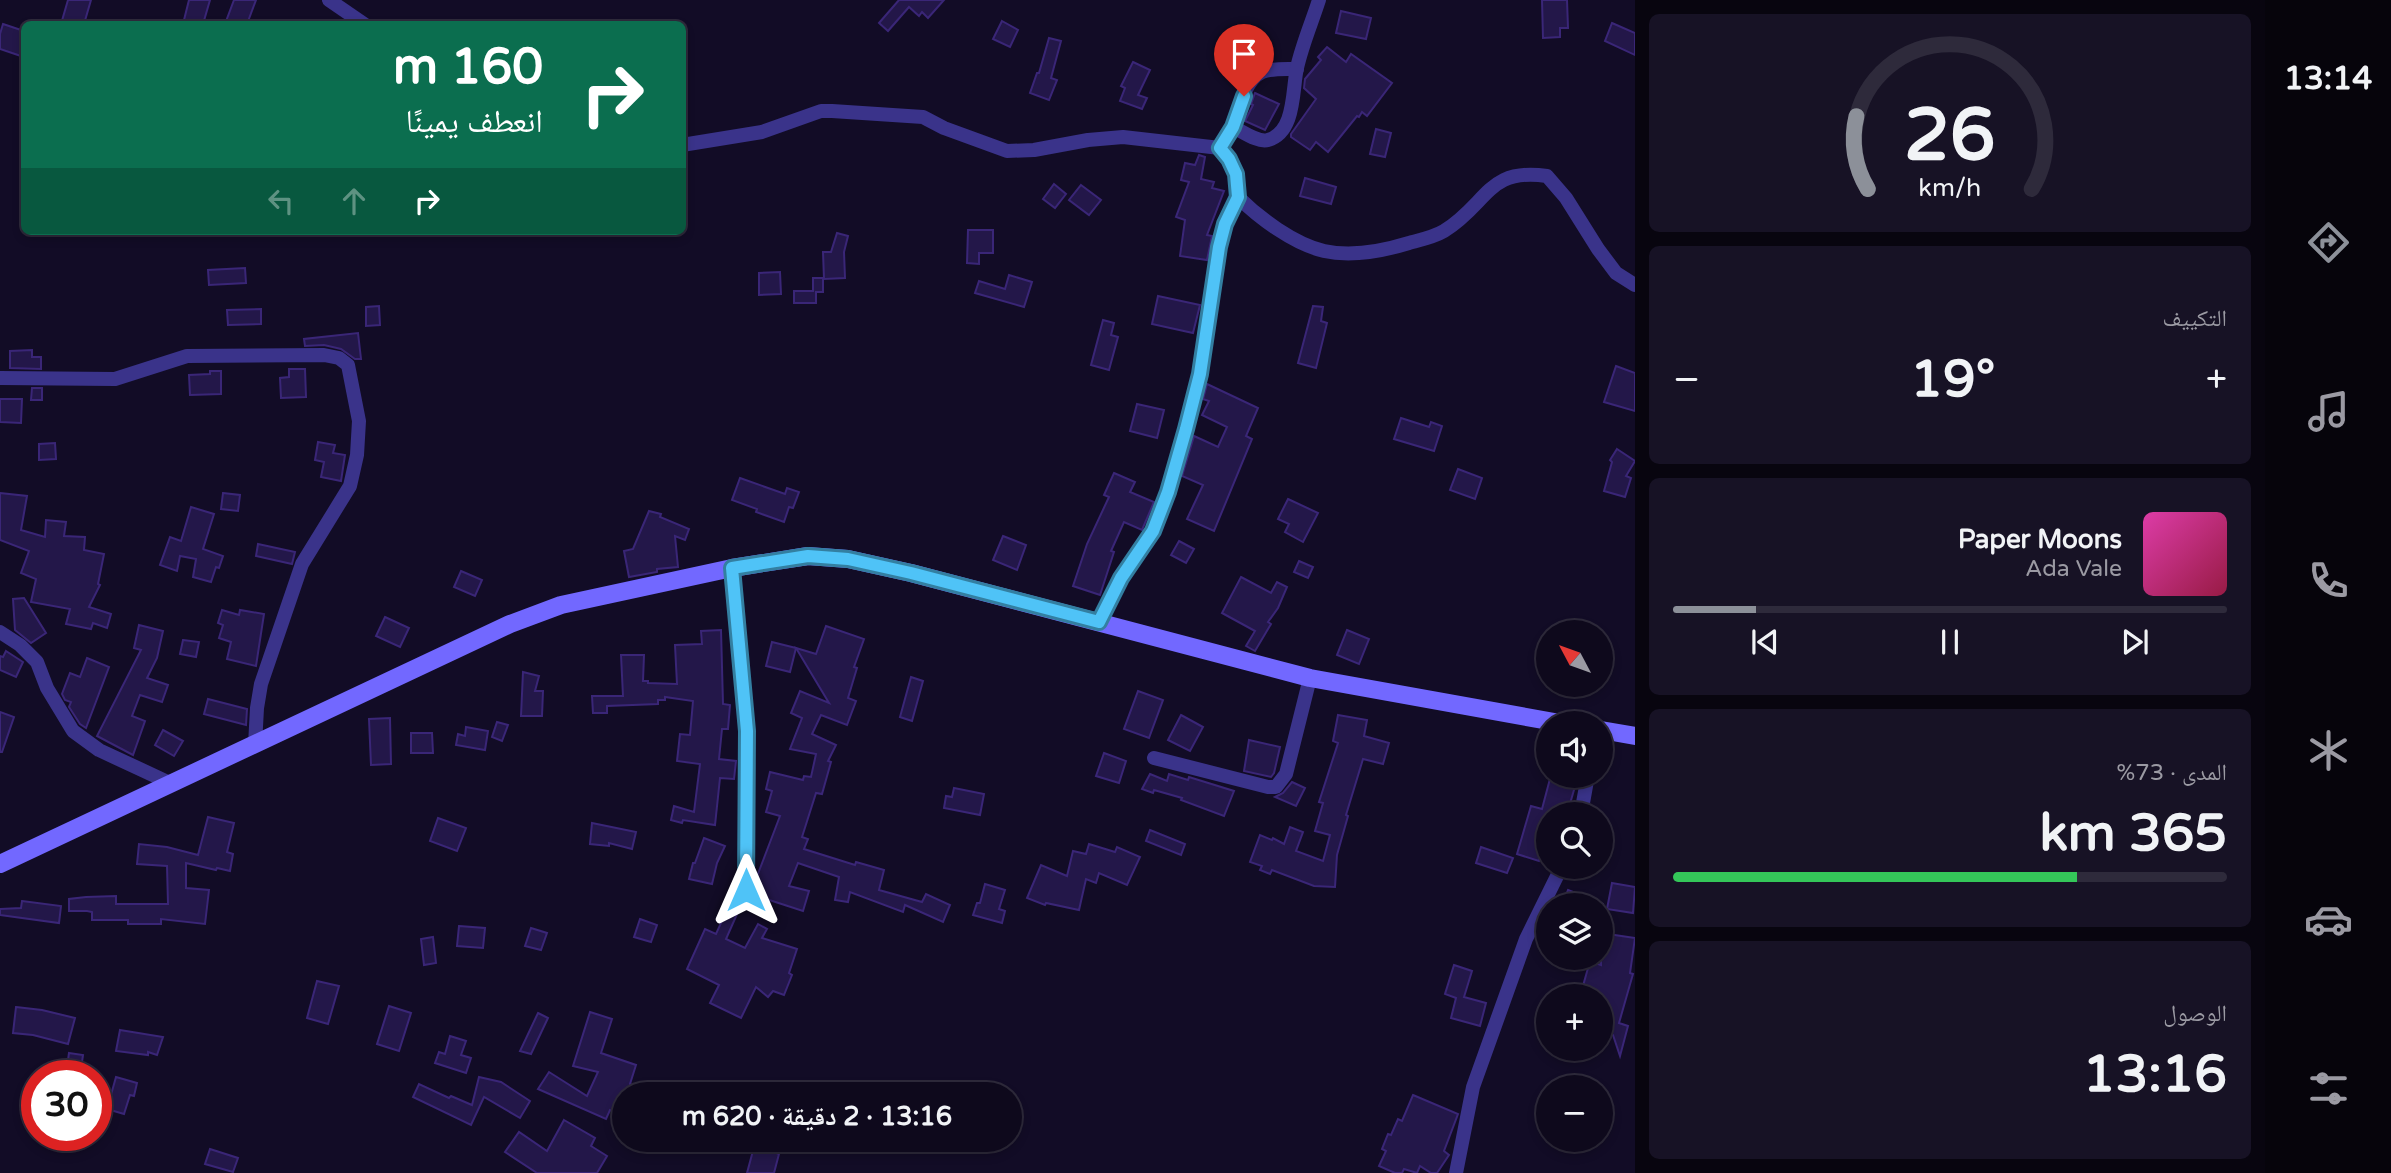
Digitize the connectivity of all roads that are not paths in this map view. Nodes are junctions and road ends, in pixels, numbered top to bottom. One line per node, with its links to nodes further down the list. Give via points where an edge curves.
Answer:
1 (329, 0): 3 (street)
2 (1319, 0): 4 (street)
3 (360, 21)
4 (1297, 69): 5 (street, via 1260,73 1253,79); 5 (street, via 1290,112 1279,134 1262,141)
5 (1233, 127): 7 (street)
6 (686, 144): 7 (street, via 762,132 832,111 923,117 1007,150 1123,137)
7 (1220, 148): 8 (street, via 1236,174)
8 (1238, 197): 9 (street, via 1293,238 1324,251 1374,253 1441,233 1509,176 1547,176 1616,273); 12 (street, via 1219,247 1200,374 1168,492 1153,531 1121,578)
9 (1635, 285)
10 (0, 378): 18 (street, via 116,379 187,356 324,355 348,365 359,421 358,455 350,486 302,564 261,684)
11 (732, 568): 12 (main road, via 808,556 848,559); 18 (main road, via 561,605 510,624); 23 (street, via 747,731)
12 (1099, 622): 14 (main road)
13 (0, 632): 20 (street, via 37,662 74,731 99,750)
14 (1310, 678): 15 (main road); 19 (street, via 1286,774 1276,787)
15 (1536, 719)
16 (1613, 732): 17 (main road)
17 (1635, 736)
18 (255, 745): 20 (main road)
19 (1154, 758)
20 (172, 785): 21 (main road)
21 (0, 864)
22 (1556, 879): 24 (street, via 1526,939 1473,1087)
23 (746, 890)
24 (1456, 1173)

